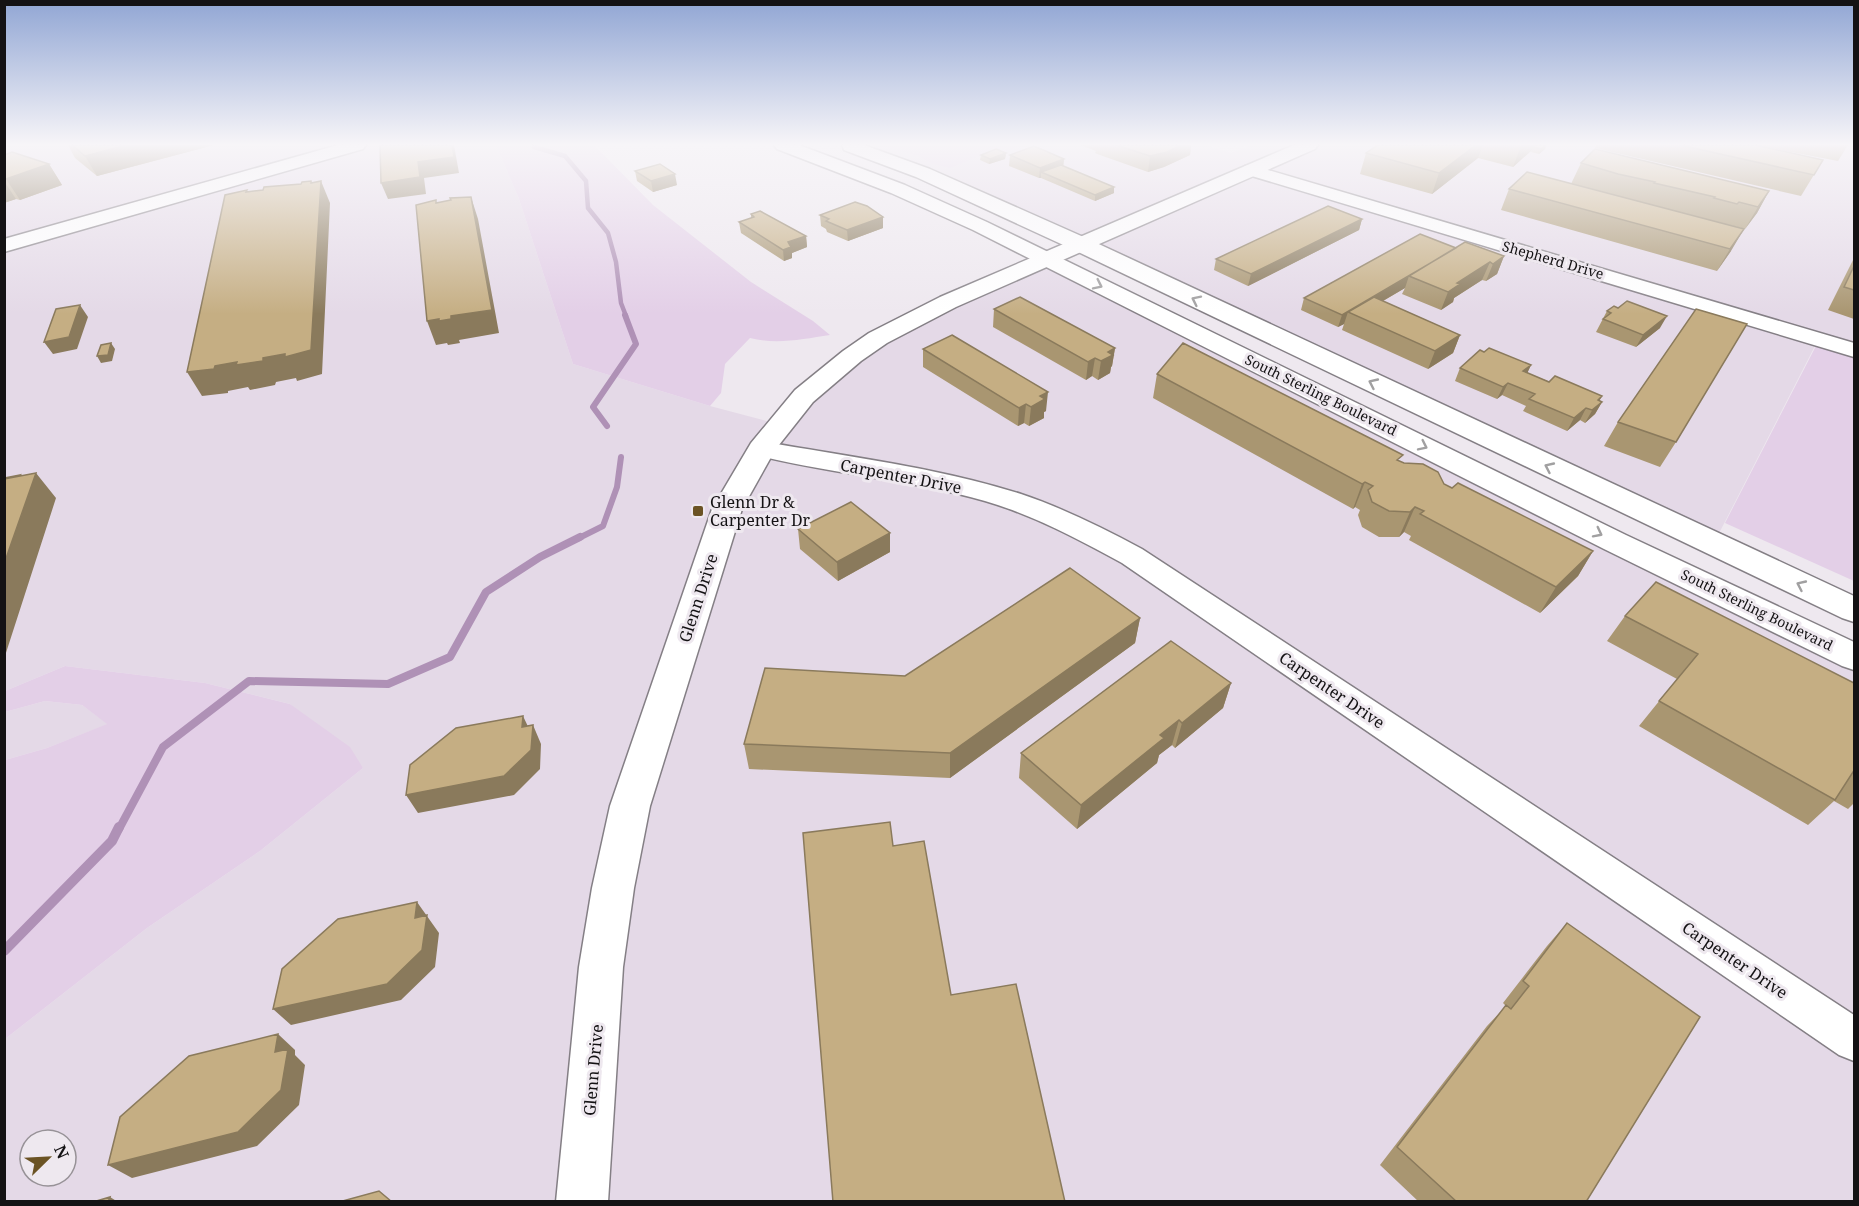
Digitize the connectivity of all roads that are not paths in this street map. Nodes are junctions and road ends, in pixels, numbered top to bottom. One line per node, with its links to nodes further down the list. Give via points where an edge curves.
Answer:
1 (156, 201): 7 (main road)
2 (924, 201): 8 (main road, South Sterling Boulevard)
3 (985, 201): 6 (main road, South Sterling Boulevard)
4 (1179, 201): 6 (main road, Glenn Drive)
5 (1356, 201): 9 (street, Shepherd Drive)
6 (1080, 244): 8 (main road, Glenn Drive); 11 (main road, South Sterling Boulevard, one-way to 6)
7 (4, 246)
8 (1046, 259): 10 (main road, Glenn Drive, via 878,338 804,396); 12 (main road, South Sterling Boulevard, one-way to 12)
9 (1854, 350)
10 (761, 449): 13 (street, Carpenter Drive, via 994,495 1049,514 1132,556); 14 (main road, Glenn Drive, via 726,512 630,806 601,967)
11 (1854, 610)
12 (1854, 657)
13 (1854, 1040)
14 (582, 1202)

